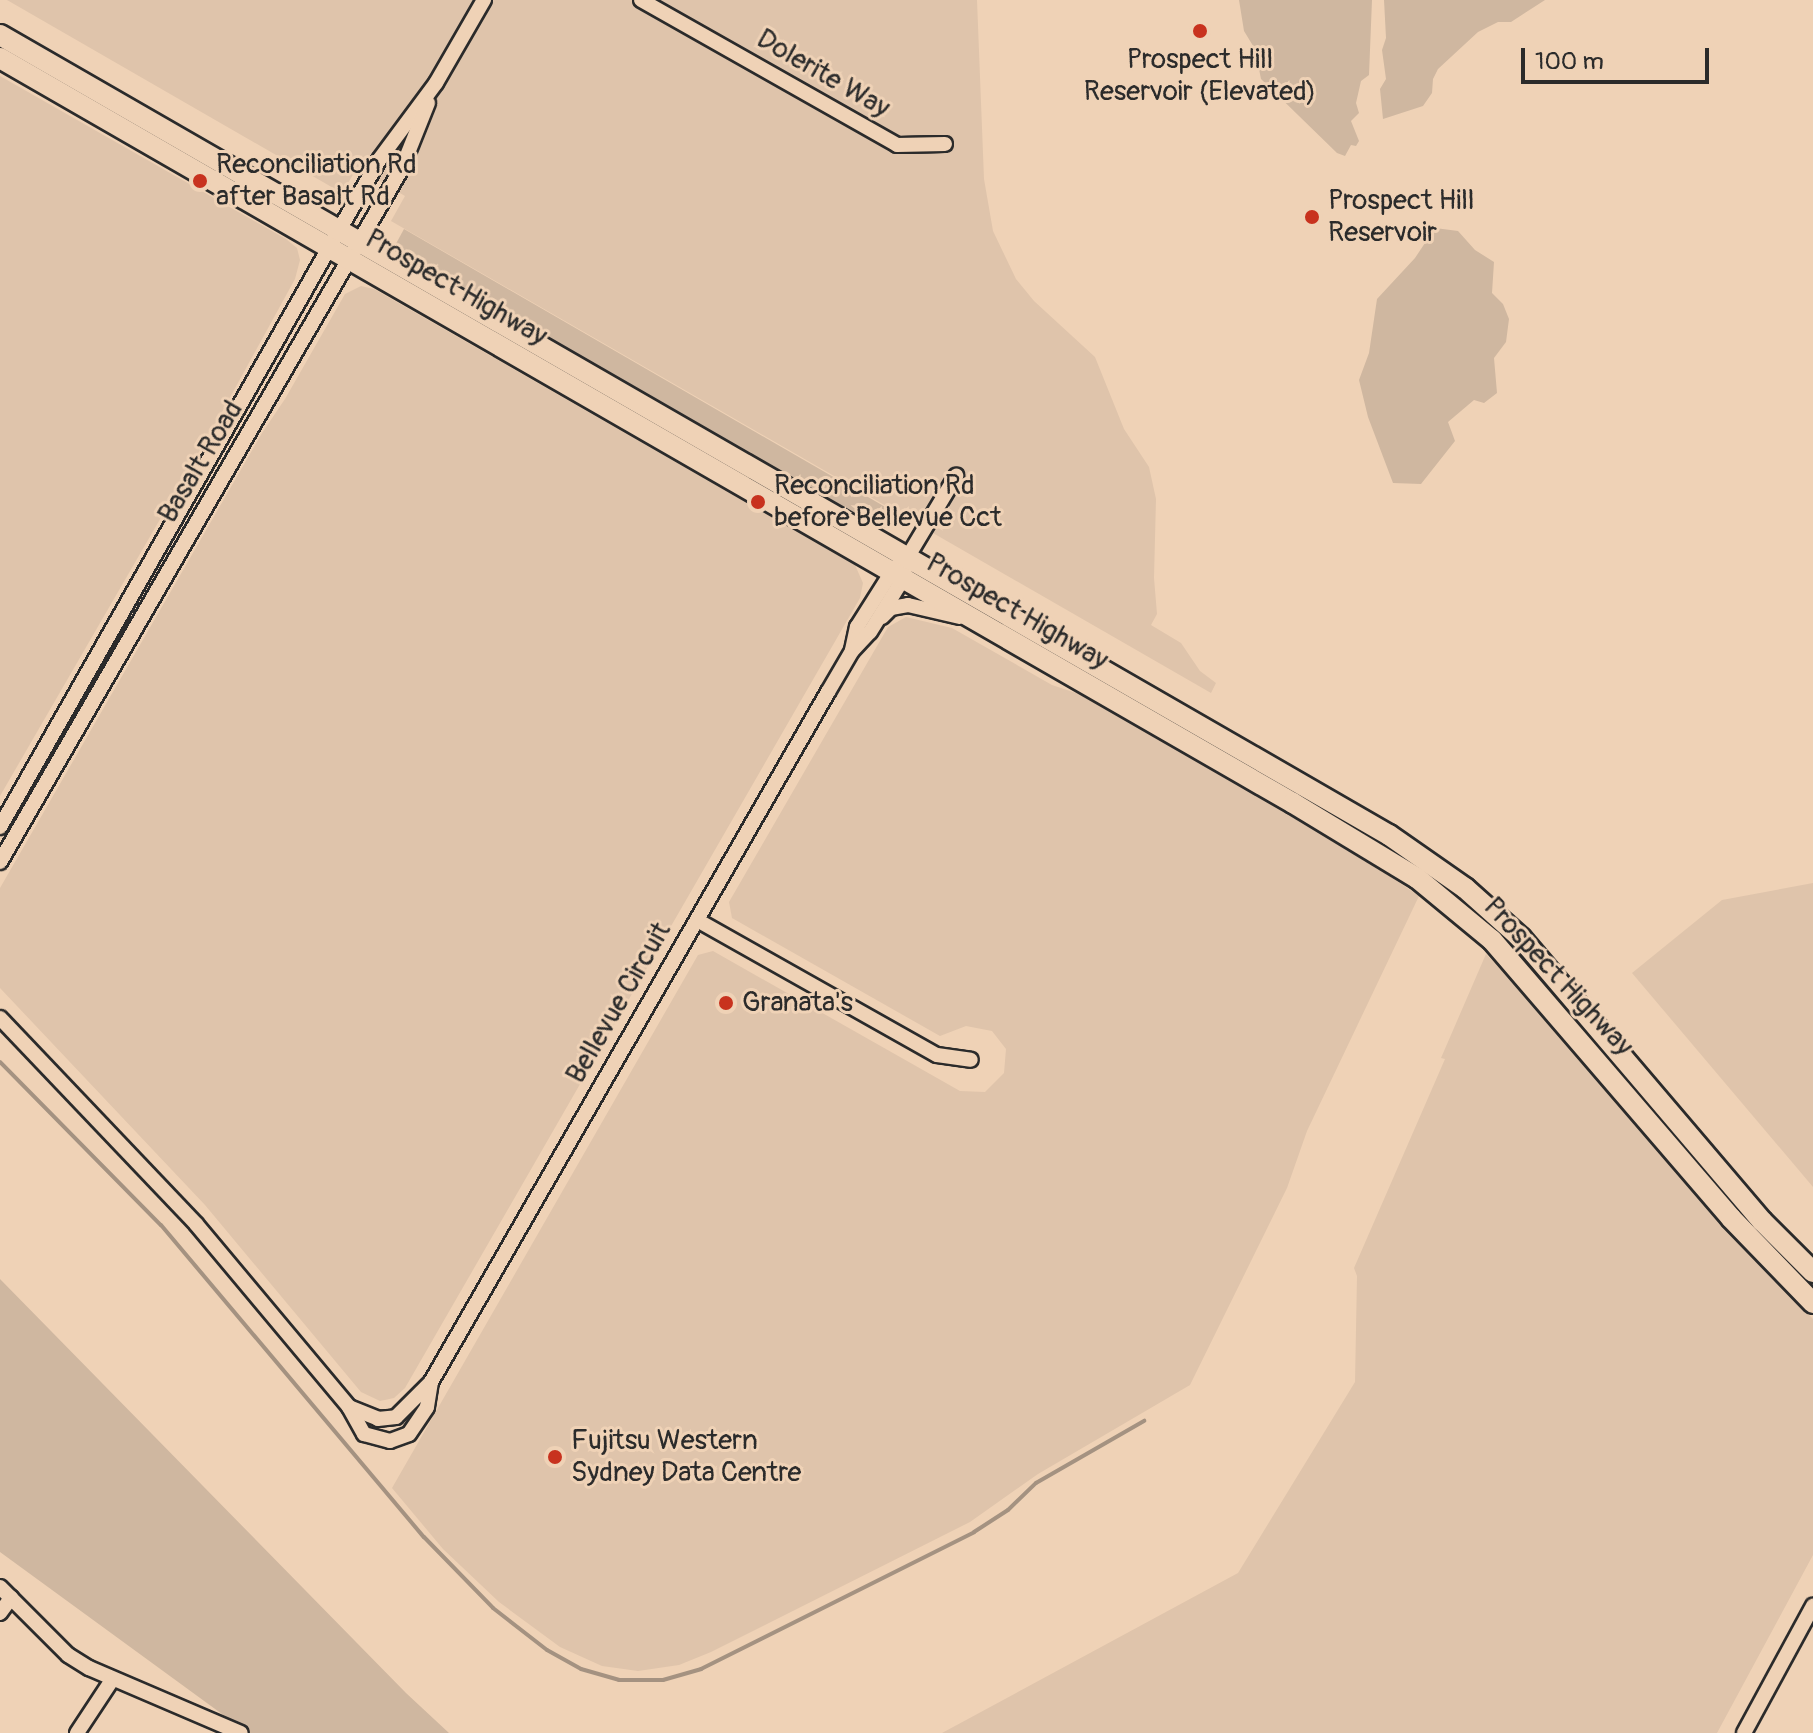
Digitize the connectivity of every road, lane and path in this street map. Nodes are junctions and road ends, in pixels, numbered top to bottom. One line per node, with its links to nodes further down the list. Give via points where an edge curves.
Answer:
1 (484, 0): 5 (street, Basalt Road)
2 (641, 0): 6 (street, Dolerite Way, via 897,145)
3 (0, 35): 7 (main road, Prospect Highway)
4 (0, 58): 7 (main road, Prospect Highway)
5 (436, 83): 7 (street, Basalt Road, via 379,160); 8 (street, Basalt Road, via 402,168)
6 (945, 144)
7 (334, 239): 8 (main road, Prospect Highway); 10 (street, Basalt Road)
8 (354, 250): 11 (street, Basalt Road); 12 (main road, Prospect Highway); 13 (main road, Prospect Highway)
9 (956, 476): 12 (street)
10 (194, 488): 11 (street); 17 (street, Basalt Road)
11 (209, 498): 18 (street, Basalt Road)
12 (907, 558): 13 (street, Bellevue Circuit); 22 (main road, Prospect Highway, via 1340,805 1465,888 1521,938 1755,1213)
13 (896, 575): 14 (main road, Prospect Highway); 15 (street, Bellevue Circuit); 16 (street, Bellevue Circuit, via 857,627)
14 (976, 620): 15 (street, via 908,605 891,608); 23 (main road, Prospect Highway, via 1400,866 1475,923 1731,1218)
15 (877, 621): 16 (street, Bellevue Circuit)
16 (852, 651): 19 (street, Bellevue Circuit)
17 (0, 827)
18 (0, 862)
19 (697, 920): 21 (street, via 937,1055); 24 (street, Bellevue Circuit)
20 (0, 1018): 25 (street, Bellevue Circuit, via 196,1224)
21 (971, 1060)
22 (1813, 1272)
23 (1813, 1303)
24 (431, 1382): 25 (street, Bellevue Circuit, via 396,1417 378,1419); 25 (street, Bellevue Circuit, via 427,1407 400,1439 364,1434)
25 (349, 1407)
26 (5, 1592): 28 (street); 29 (street, via 68,1655)
27 (1813, 1606): 32 (street)
28 (0, 1613)
29 (112, 1680): 30 (street); 31 (street)
30 (238, 1732)
31 (77, 1733)
32 (1744, 1733)

